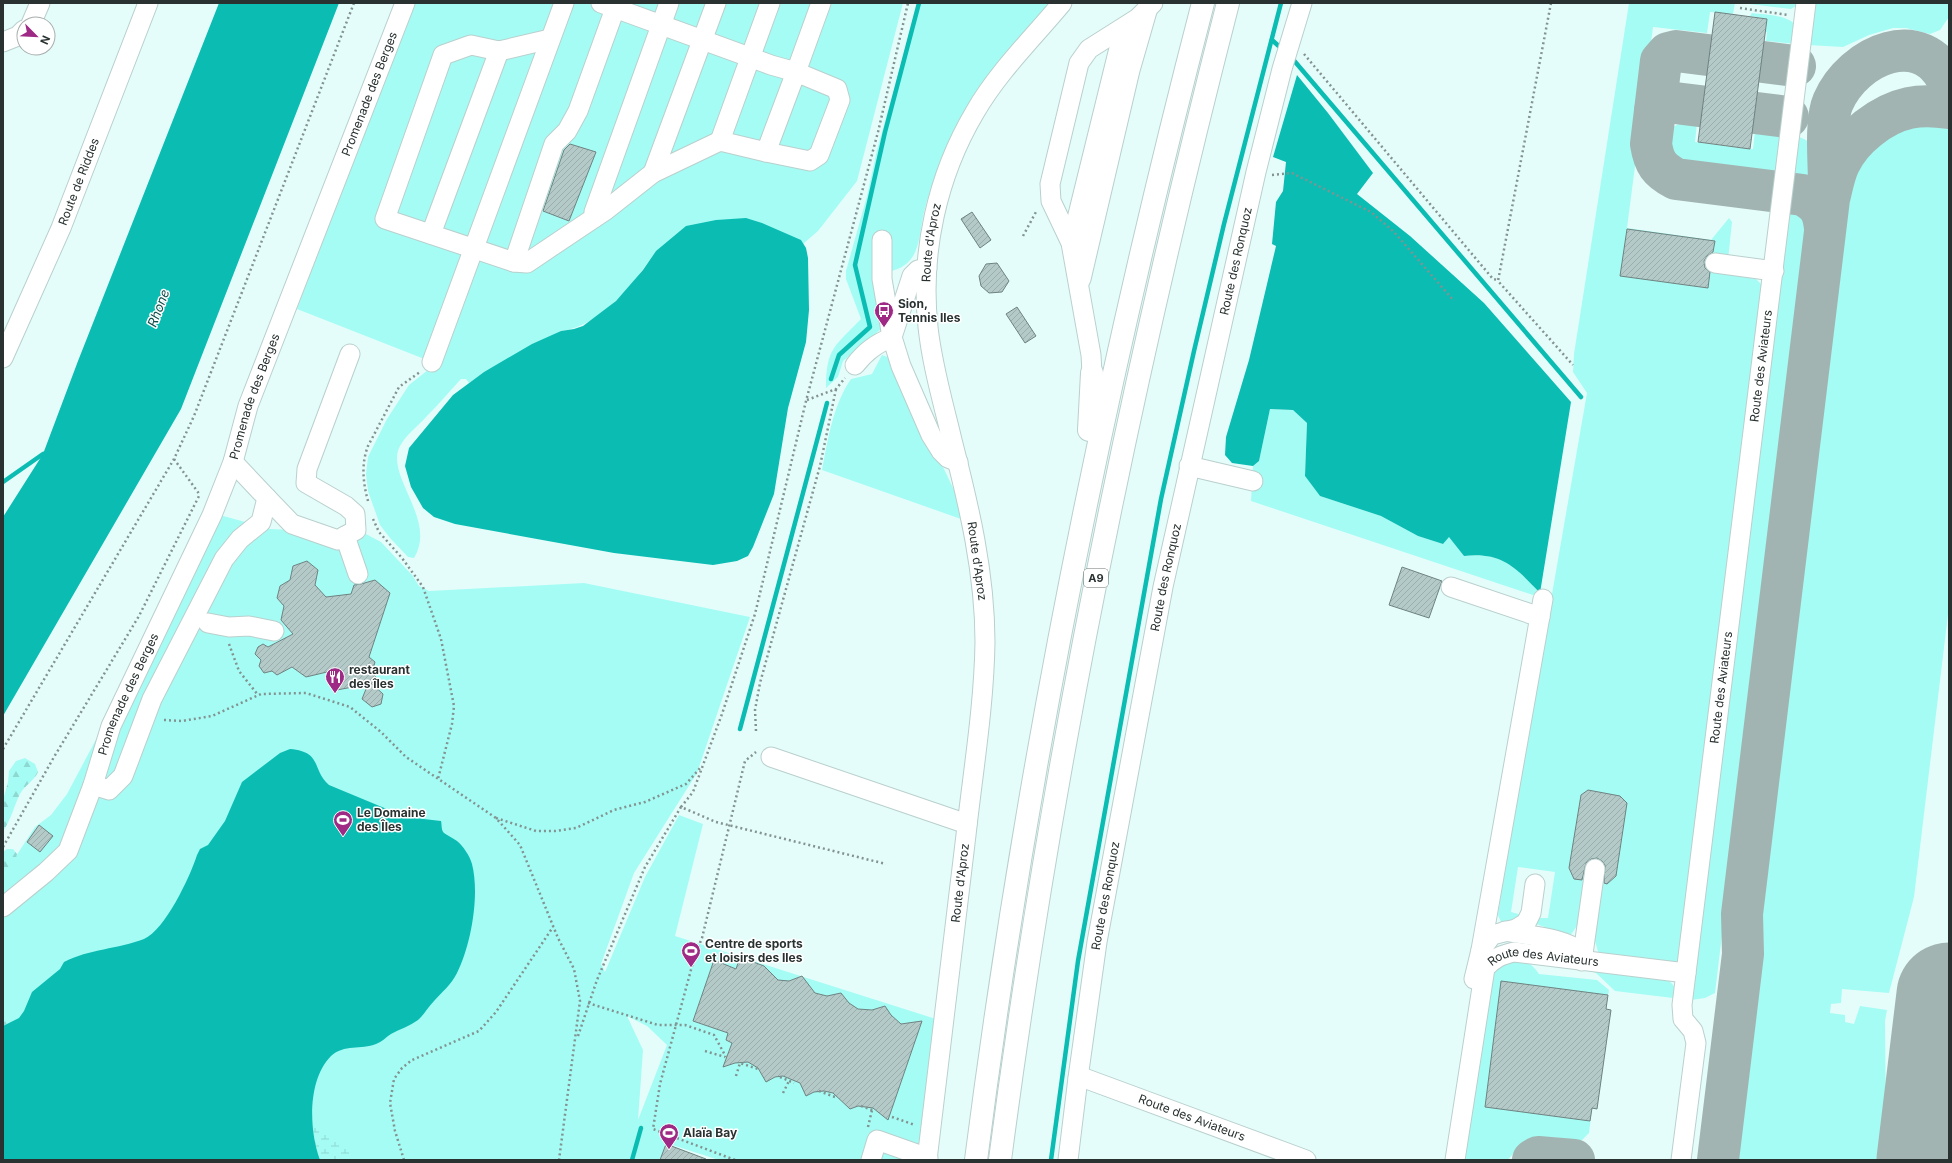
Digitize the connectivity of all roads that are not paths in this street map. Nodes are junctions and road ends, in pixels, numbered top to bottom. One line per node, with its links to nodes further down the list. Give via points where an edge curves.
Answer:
1 (40, 3): 16 (street)
2 (148, 3): 41 (street, Route de Riddes, via 61,228)
3 (405, 3): 45 (street, Promenade des Berges, via 248,406)
4 (564, 3): 20 (street)
5 (669, 3): 17 (street)
6 (716, 3): 21 (street)
7 (770, 3): 24 (street)
8 (821, 3): 25 (street)
9 (1062, 3): 36 (street, Route d'Aproz, via 1002,73 975,111 942,186 933,220)
10 (1203, 3): 52 (highway, A9, via 1130,298)
11 (1228, 3): 70 (highway, A9, via 1160,276 1089,611 1034,926)
12 (1302, 3): 47 (street, Route des Ronquoz, via 1256,172)
13 (611, 5): 17 (street); 34 (street, via 578,111 567,131 554,144)
14 (1150, 7): 18 (street); 38 (street, via 1130,70)
15 (1806, 10): 37 (street, Route des Aviateurs)
16 (34, 16)
17 (661, 25): 21 (street); 29 (street)
18 (1124, 28): 32 (street); 32 (street, via 1089,49 1080,63 1051,176 1050,201)
19 (16, 37): 22 (street)
20 (550, 39): 23 (street); 33 (street)
21 (702, 40): 24 (street); 28 (street)
22 (3, 42)
23 (499, 51): 30 (street); 30 (street, via 471,45 443,55 385,219)
24 (751, 57): 25 (street); 26 (street)
25 (796, 72): 27 (street); 27 (street, via 837,89 840,100 819,154 810,161)
26 (720, 141): 27 (street); 28 (street)
27 (766, 152)
28 (653, 173): 29 (street)
29 (594, 218): 34 (street, via 527,263)
30 (432, 234): 33 (street)
31 (882, 240): 39 (street, via 882,279)
32 (1071, 243): 38 (street)
33 (474, 249): 34 (street); 42 (street)
34 (514, 262)
35 (1714, 263): 37 (street)
36 (927, 268): 39 (street, via 918,270 912,276); 46 (street, Route d'Aproz, via 928,329 936,375)
37 (1774, 271): 65 (street, Route des Aviateurs)
38 (1079, 288): 44 (street)
39 (892, 337): 43 (street, via 877,343); 46 (street, via 901,366 931,435 948,458)
40 (350, 354): 50 (street, via 307,469 306,483 355,514 356,530)
41 (3, 358)
42 (432, 362)
43 (855, 365)
44 (1092, 373): 52 (highway, via 1092,408)
45 (233, 462): 49 (street); 57 (street, Promenade des Berges, via 212,515 111,726)
46 (958, 462): 58 (street, Route d'Aproz, via 977,546 982,580 985,639 979,729)
47 (1189, 466): 48 (street); 66 (street, Route des Ronquoz, via 1163,587 1097,942)
48 (1253, 481)
49 (267, 498): 50 (street, via 292,524 338,540); 57 (street, via 261,522 240,539 224,559 152,699 123,776 109,790)
50 (345, 536): 51 (street)
51 (358, 574)
52 (1072, 574): 69 (highway, A9, via 1024,838 991,1044)
53 (1451, 587): 63 (street, Route des Aviateurs, via 1541,608)
54 (216, 624): 55 (street)
55 (274, 631)
56 (771, 757): 58 (street)
57 (93, 785): 61 (street, Promenade des Berges, via 68,851)
58 (967, 824): 67 (street, Route d'Aproz)
59 (1595, 869): 64 (street)
60 (1535, 884): 62 (street, via 1531,913 1526,923)
61 (3, 907)
62 (1504, 931): 63 (street, via 1492,935); 64 (street, via 1549,939 1571,946)
63 (1481, 950): 73 (street, Route des Aviateurs, via 1474,979)
64 (1583, 957): 65 (street, Route des Aviateurs); 74 (street, Route des Aviateurs, via 1514,952 1499,955 1485,968)
65 (1686, 973): 75 (street, via 1683,1019 1693,1031 1696,1043)
66 (1078, 1078): 71 (street, Route des Ronquoz); 72 (street, Route des Aviateurs)
67 (928, 1159): 68 (street, via 877,1140)
68 (871, 1160)
69 (976, 1160)
70 (1000, 1160)
71 (1068, 1160)
72 (1306, 1160)
73 (1446, 1160)
74 (1455, 1160)
75 (1682, 1160)

